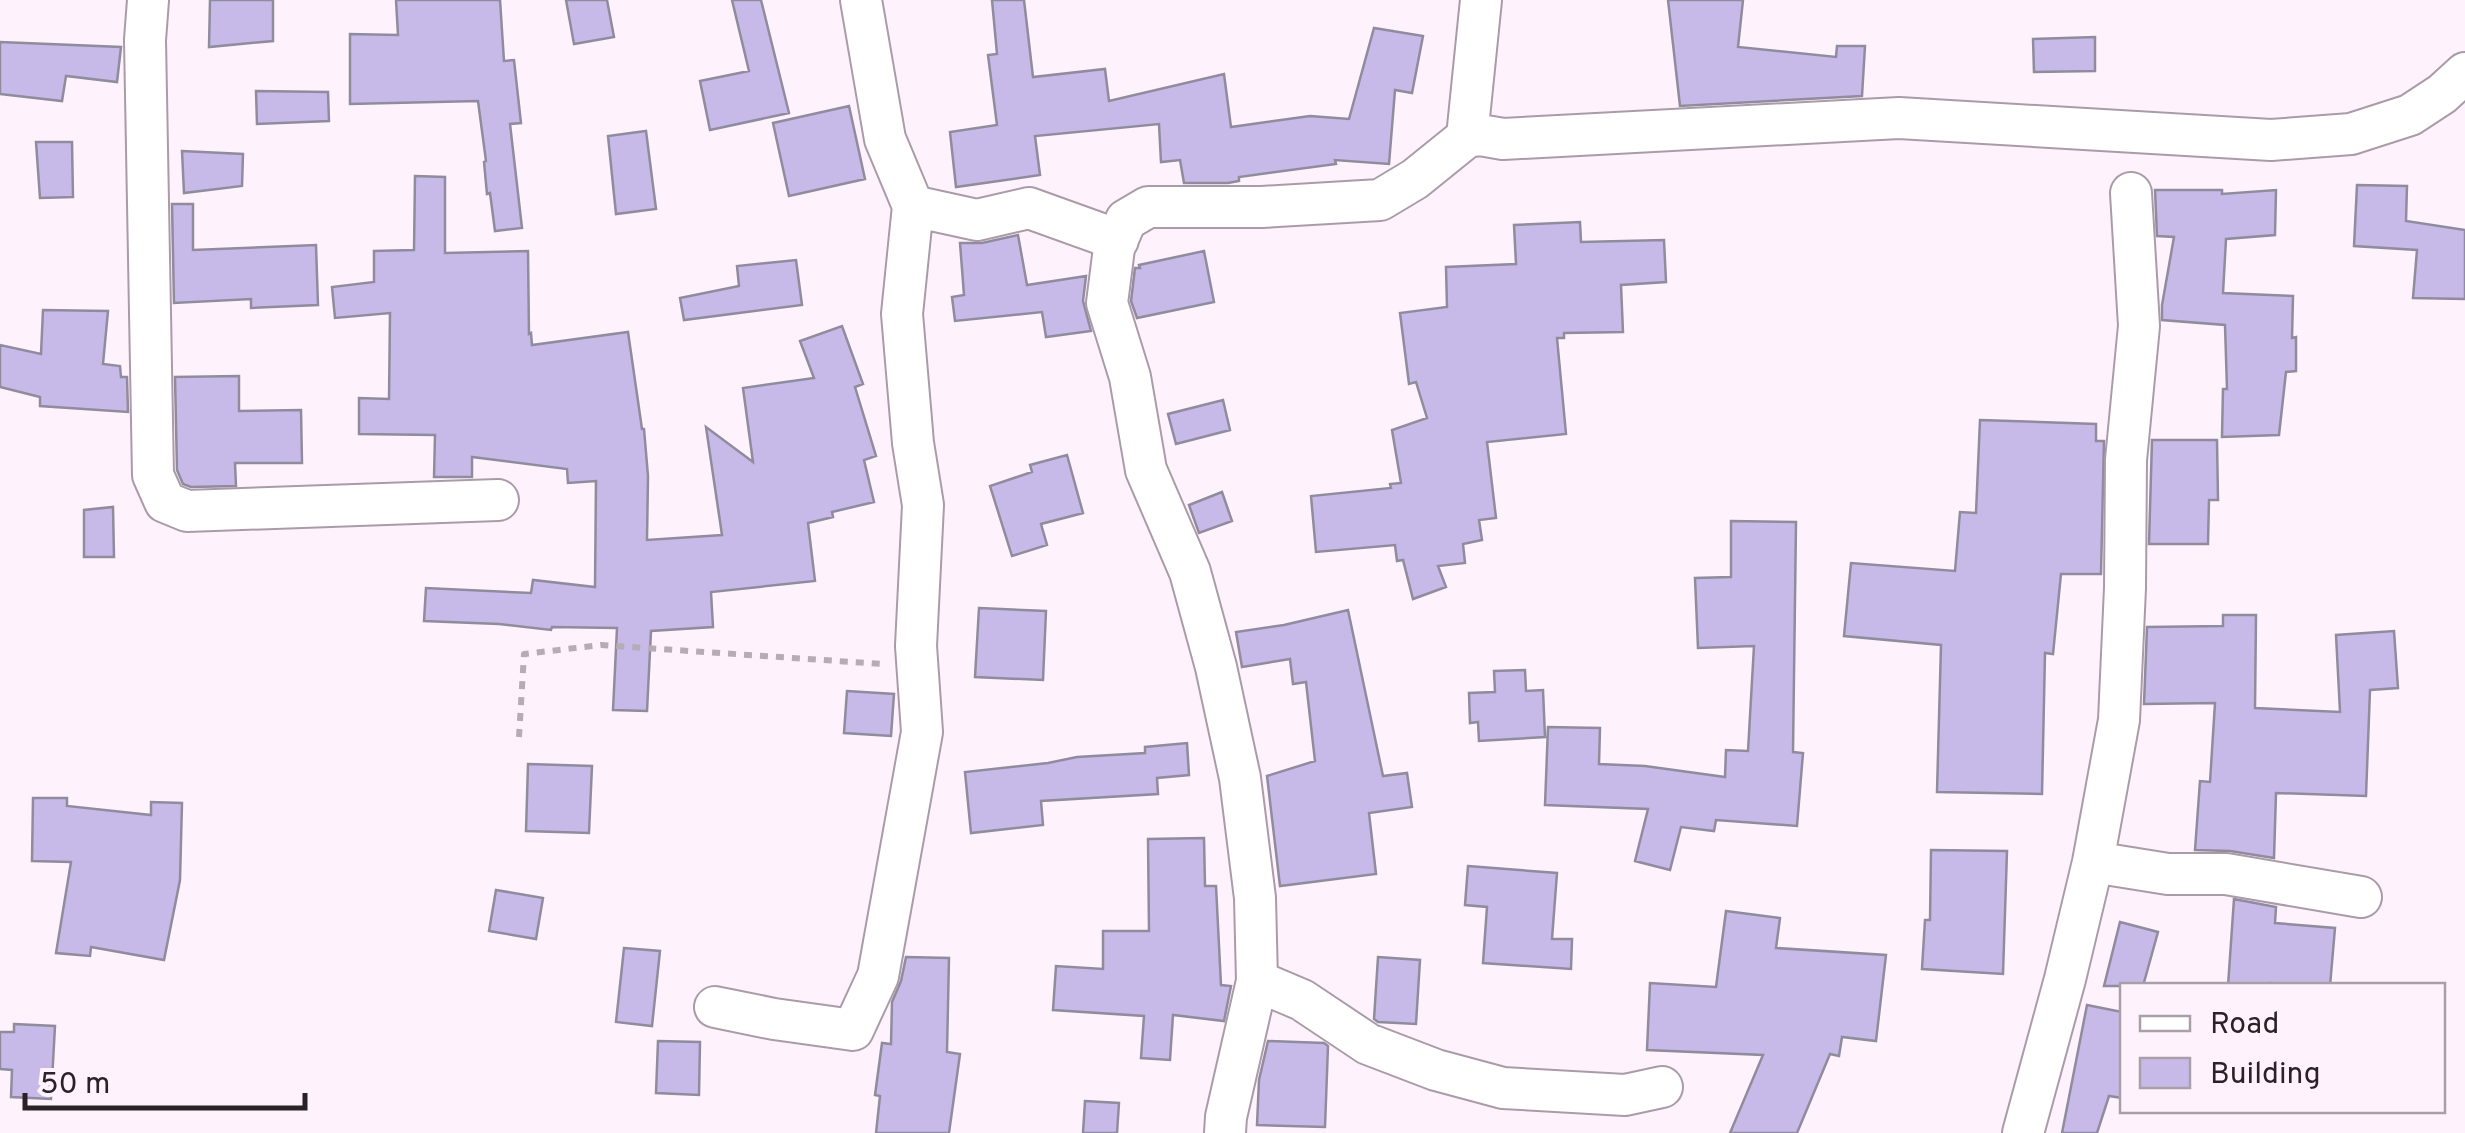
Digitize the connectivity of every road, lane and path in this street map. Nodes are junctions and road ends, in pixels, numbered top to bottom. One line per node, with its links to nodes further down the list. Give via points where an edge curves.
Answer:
1 (148, 0): 9 (street, via 153,475 166,502 186,511)
2 (861, 0): 7 (street, via 885,139)
3 (1481, 0): 5 (street)
4 (2465, 73): 5 (street, via 2410,115 2351,134 2271,140 1899,118)
5 (1467, 137): 8 (street, via 1380,200 1148,206 1126,220)
6 (2131, 193): 12 (street, via 2140,326 2126,460 2119,720)
7 (913, 206): 8 (street, via 977,220 1029,208); 10 (street, via 902,314 923,505)
8 (1118, 240): 14 (street, via 1107,303 1130,377 1146,470 1190,572 1216,666 1240,778 1255,898)
9 (498, 500)
10 (918, 666): 11 (path, via 601,645 524,654); 15 (street, via 922,732 878,976 853,1030)
11 (518, 737)
12 (2093, 862): 13 (street, via 2168,874 2226,874); 18 (street)
13 (2362, 897)
14 (1256, 981): 16 (street, via 1302,1000 1368,1044 1503,1088 1625,1095); 17 (street)
15 (715, 1007)
16 (1662, 1086)
17 (1225, 1133)
18 (2022, 1133)

